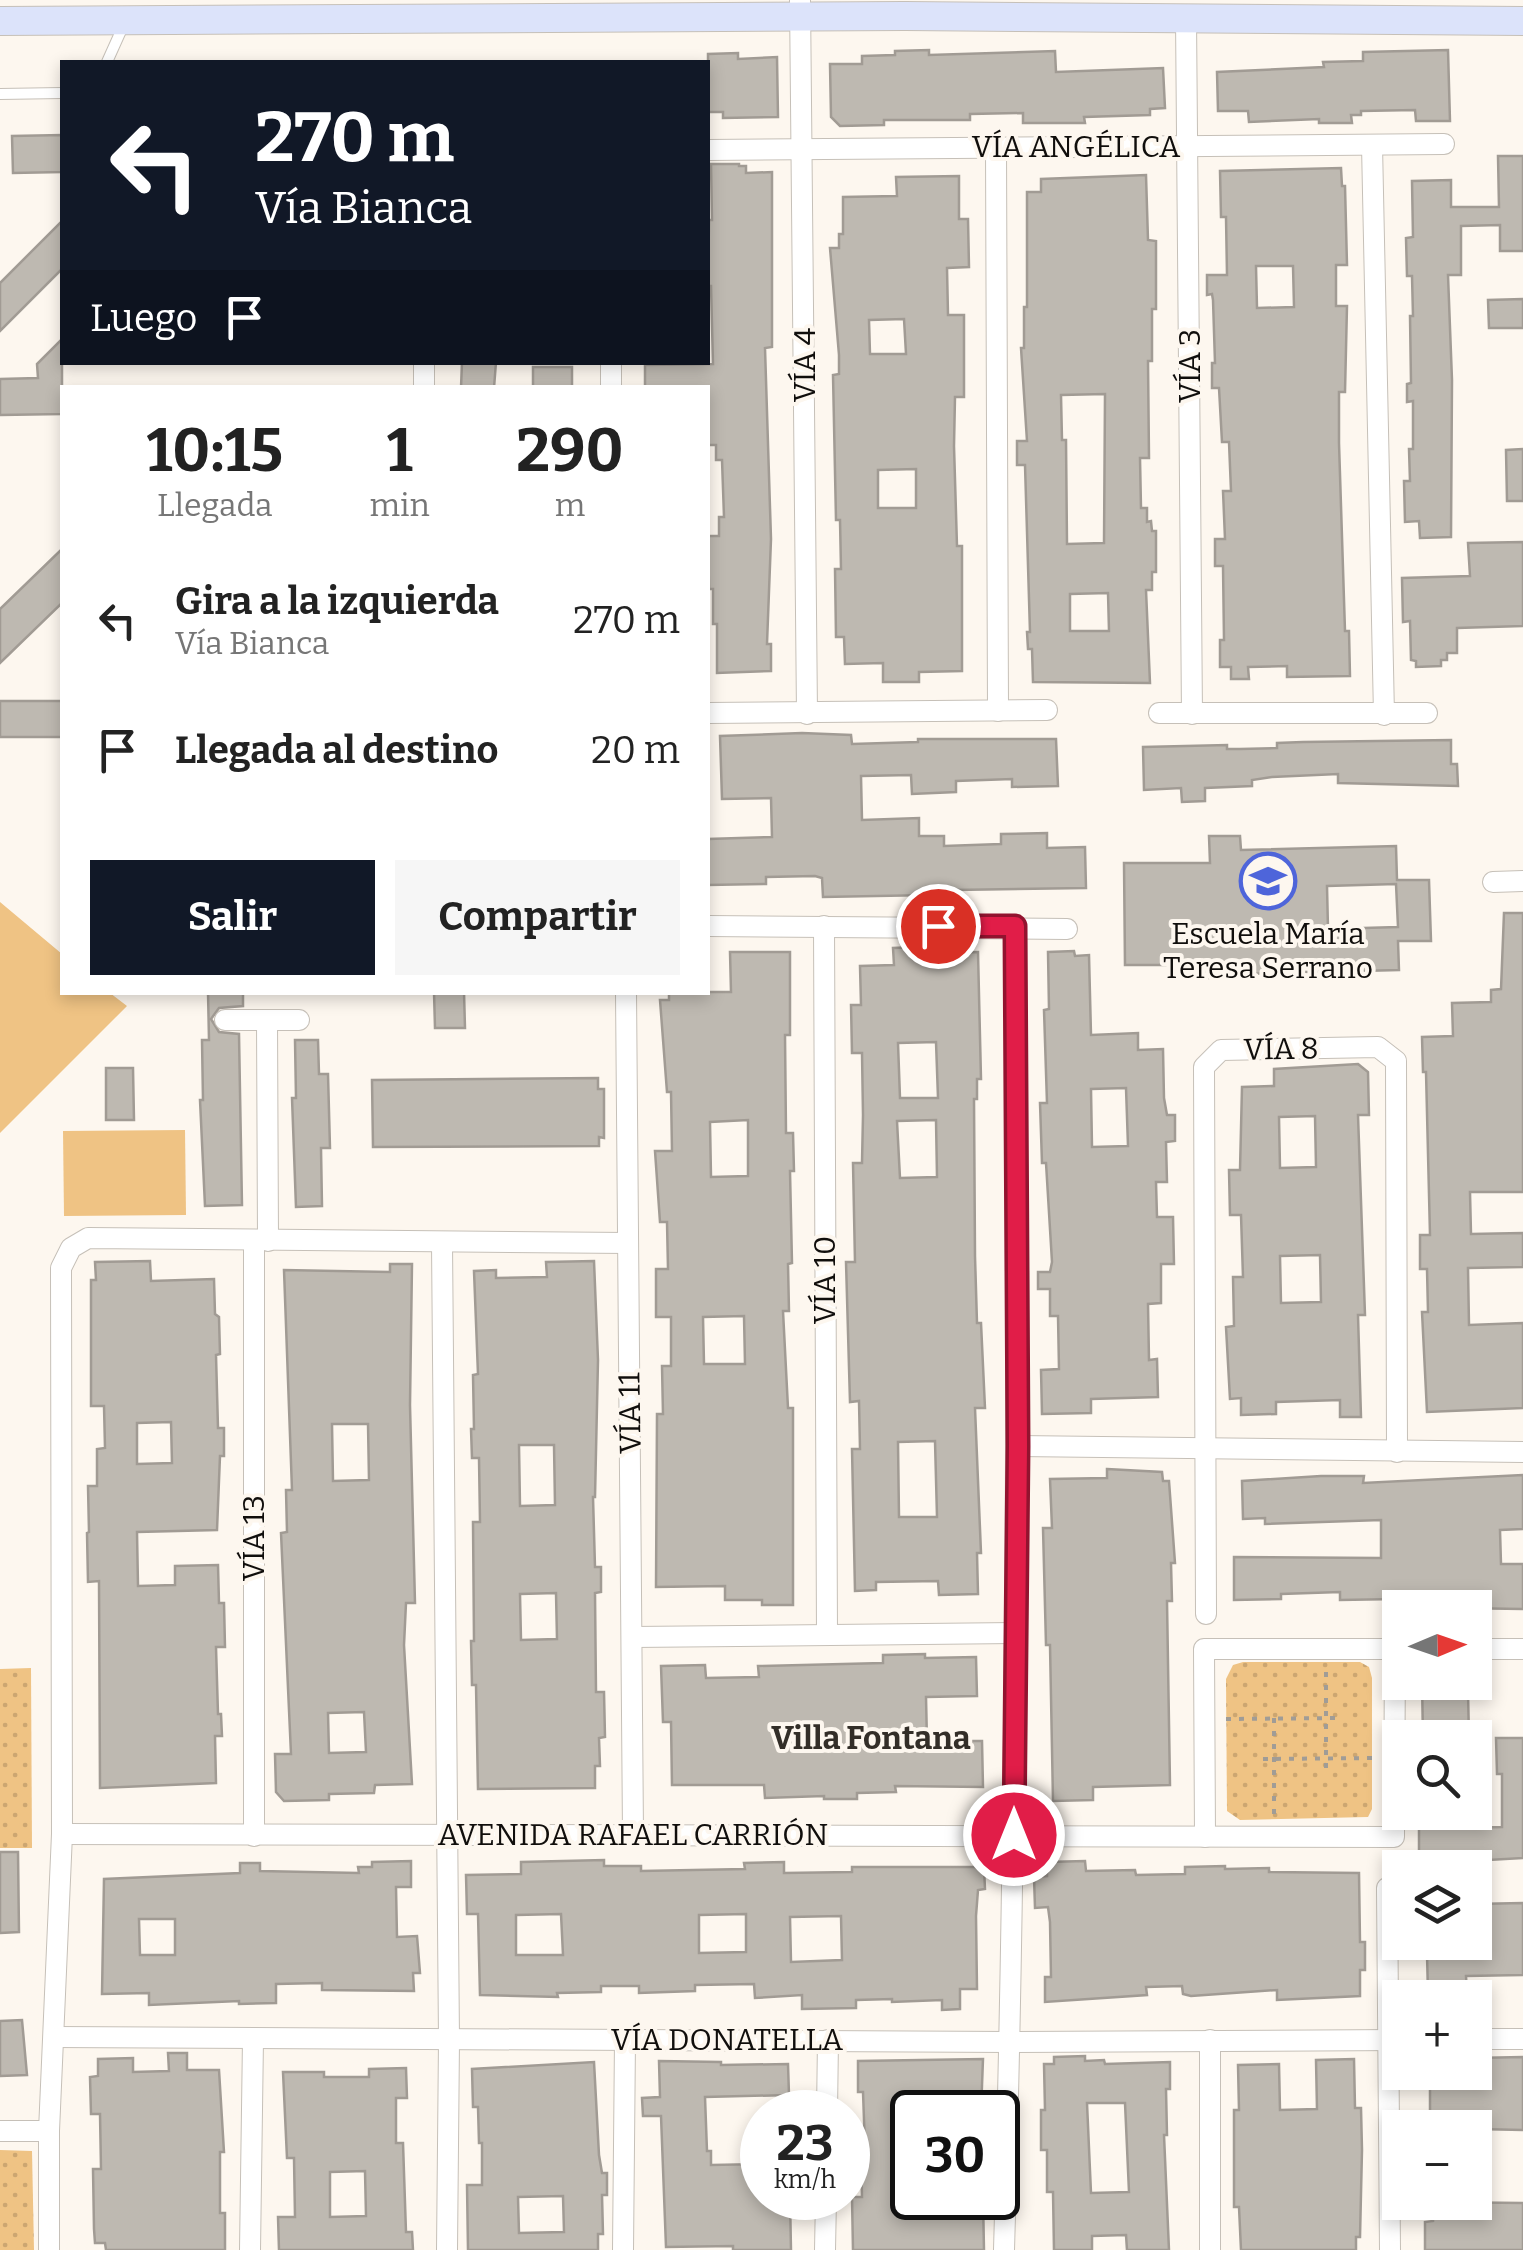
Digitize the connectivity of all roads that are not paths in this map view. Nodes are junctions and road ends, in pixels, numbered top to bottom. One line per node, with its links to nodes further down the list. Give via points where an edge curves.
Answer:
1 (800, 8): 2 (street); 4 (street); 15 (street, VÍA 4)
2 (904, 8): 3 (street)
3 (1182, 12): 5 (street); 13 (street, VÍA 3)
4 (126, 21): 6 (street); 7 (lane)
5 (1523, 21)
6 (0, 22)
7 (108, 60)
8 (60, 93): 9 (lane)
9 (0, 94)
10 (1444, 144): 11 (street, VÍA ANGÉLICA)
11 (1372, 145): 13 (street, VÍA ANGÉLICA); 23 (street)
12 (996, 147): 13 (street, VÍA ANGÉLICA); 15 (street, VÍA ANGÉLICA); 17 (street)
13 (1190, 148): 22 (street, VÍA 3)
14 (710, 150): 15 (street, VÍA ANGÉLICA)
15 (804, 150): 21 (street, VÍA 4)
16 (1047, 710): 17 (street)
17 (998, 711): 21 (street)
18 (710, 713): 21 (street)
19 (1160, 713): 22 (street)
20 (1427, 713): 23 (street)
21 (808, 714)
22 (1192, 714): 23 (street)
23 (1384, 714)
24 (1523, 881): 25 (street)
25 (1493, 882)
26 (710, 926): 27 (street)
27 (824, 926): 28 (street); 43 (street, VÍA 10)
28 (1015, 926): 29 (street); 37 (street)
29 (1067, 930)
30 (626, 995): 35 (street, VÍA 11)
31 (225, 1020): 32 (street)
32 (267, 1020): 33 (street); 34 (street, VÍA 13)
33 (299, 1020)
34 (261, 1241): 36 (street); 50 (street, via 88,1238 70,1248 60,1268); 53 (street, VÍA 13)
35 (628, 1243): 36 (street); 44 (street, VÍA 11)
36 (442, 1244): 51 (street)
37 (1018, 1446): 38 (street); 42 (street)
38 (1205, 1450): 39 (street); 39 (street, VÍA 8, via 1204,1067 1221,1050 1378,1047 1396,1061); 41 (street, VÍA 8)
39 (1396, 1452): 40 (street)
40 (1523, 1452)
41 (1206, 1614)
42 (1015, 1633): 43 (street); 52 (street)
43 (827, 1634): 44 (street)
44 (634, 1637): 49 (street, VÍA 11)
45 (1382, 1649): 54 (street, AVENIDA RAFAEL CARRIÓN, via 1204,1649)
46 (1492, 1649): 47 (street)
47 (1523, 1649)
48 (1396, 1700): 54 (street, AVENIDA RAFAEL CARRIÓN, via 1394,1837)
49 (633, 1833): 51 (street, AVENIDA RAFAEL CARRIÓN); 52 (street, AVENIDA RAFAEL CARRIÓN)
50 (62, 1834): 53 (street, AVENIDA RAFAEL CARRIÓN); 55 (street)
51 (448, 1835): 53 (street, AVENIDA RAFAEL CARRIÓN); 59 (street)
52 (1014, 1835): 54 (street, AVENIDA RAFAEL CARRIÓN); 64 (street)
53 (254, 1836)
54 (1205, 1838)
55 (54, 2037): 56 (street, VÍA DONATELLA); 67 (street)
56 (253, 2039): 59 (street, VÍA DONATELLA); 71 (street)
57 (1492, 2039): 58 (street)
58 (1523, 2039)
59 (450, 2040): 60 (street, VÍA DONATELLA); 72 (street)
60 (626, 2040): 61 (street, VÍA DONATELLA); 73 (street)
61 (828, 2040): 64 (street, VÍA DONATELLA); 65 (street)
62 (1210, 2040): 63 (street, VÍA DONATELLA); 64 (street, VÍA DONATELLA); 76 (street)
63 (1382, 2040)
64 (1010, 2042): 75 (street)
65 (827, 2090)
66 (1394, 2090): 77 (street)
67 (49, 2130): 68 (street); 70 (street)
68 (0, 2131)
69 (826, 2220): 74 (street)
70 (48, 2250)
71 (250, 2250)
72 (446, 2250)
73 (623, 2250)
74 (825, 2250)
75 (1004, 2250)
76 (1210, 2250)
77 (1390, 2250)

